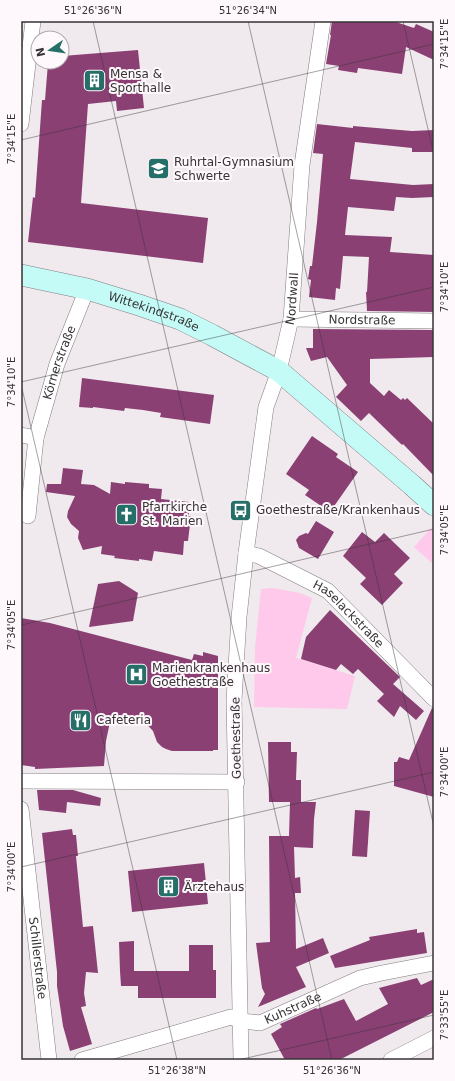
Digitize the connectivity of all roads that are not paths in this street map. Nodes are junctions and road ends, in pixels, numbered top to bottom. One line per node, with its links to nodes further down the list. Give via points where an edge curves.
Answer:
1 (33, 21): 3 (street)
2 (323, 21): 6 (street, Nordwall, via 302,165)
3 (21, 124)
4 (21, 275): 5 (main road, Wittekindstraße)
5 (87, 288): 8 (main road, Wittekindstraße, via 180,319); 10 (street, Körnerstraße, via 57,364)
6 (291, 319): 7 (street, Nordstraße); 8 (street, Nordwall)
7 (434, 321)
8 (279, 371): 11 (main road); 13 (street, Goethestraße, via 266,407)
9 (21, 436): 10 (street)
10 (36, 438): 12 (street, Körnerstraße)
11 (434, 505)
12 (28, 516)
13 (246, 553): 14 (street, Haselackstraße, via 258,556 328,591); 16 (street, Goethestraße, via 234,700)
14 (434, 699)
15 (21, 781): 16 (street)
16 (237, 782): 19 (street, Goethestraße)
17 (21, 809): 21 (street, Schillerstraße)
18 (434, 963): 19 (street, Kuhstraße, via 360,978 260,1023)
19 (241, 1022): 22 (street, Kuhstraße, via 231,1017); 23 (street, Goethestraße)
20 (434, 1038): 24 (street)
21 (49, 1060)
22 (82, 1060)
23 (241, 1060)
24 (391, 1060)

